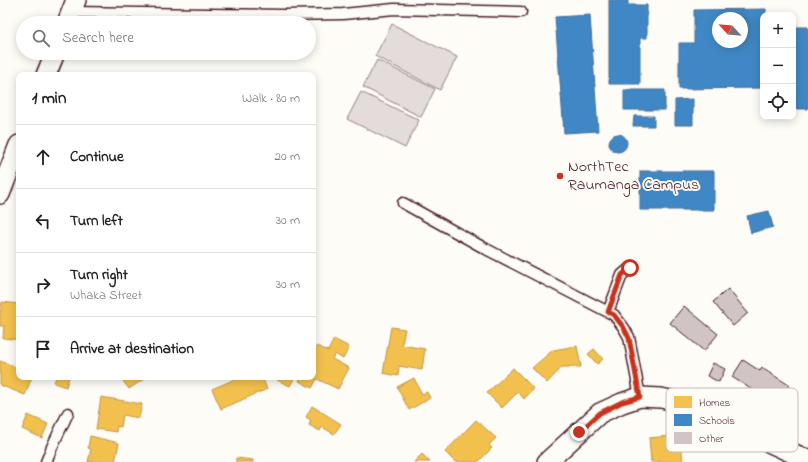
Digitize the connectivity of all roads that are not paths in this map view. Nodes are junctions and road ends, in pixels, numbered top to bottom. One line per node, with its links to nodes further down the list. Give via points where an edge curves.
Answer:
1 (71, 12): 2 (lane, via 284,15 394,10)
2 (522, 12)
3 (52, 60): 4 (street)
4 (47, 72)
5 (16, 153): 6 (street)
6 (0, 194)
7 (403, 203): 9 (lane)
8 (630, 268): 9 (lane, via 622,275)
9 (608, 312): 10 (lane, via 614,315 629,338)
10 (640, 397): 11 (street); 16 (street, via 622,402 600,413)
11 (666, 399)
12 (68, 413): 15 (lane)
13 (790, 452): 14 (street)
14 (808, 459)
15 (46, 462)
16 (547, 462)

